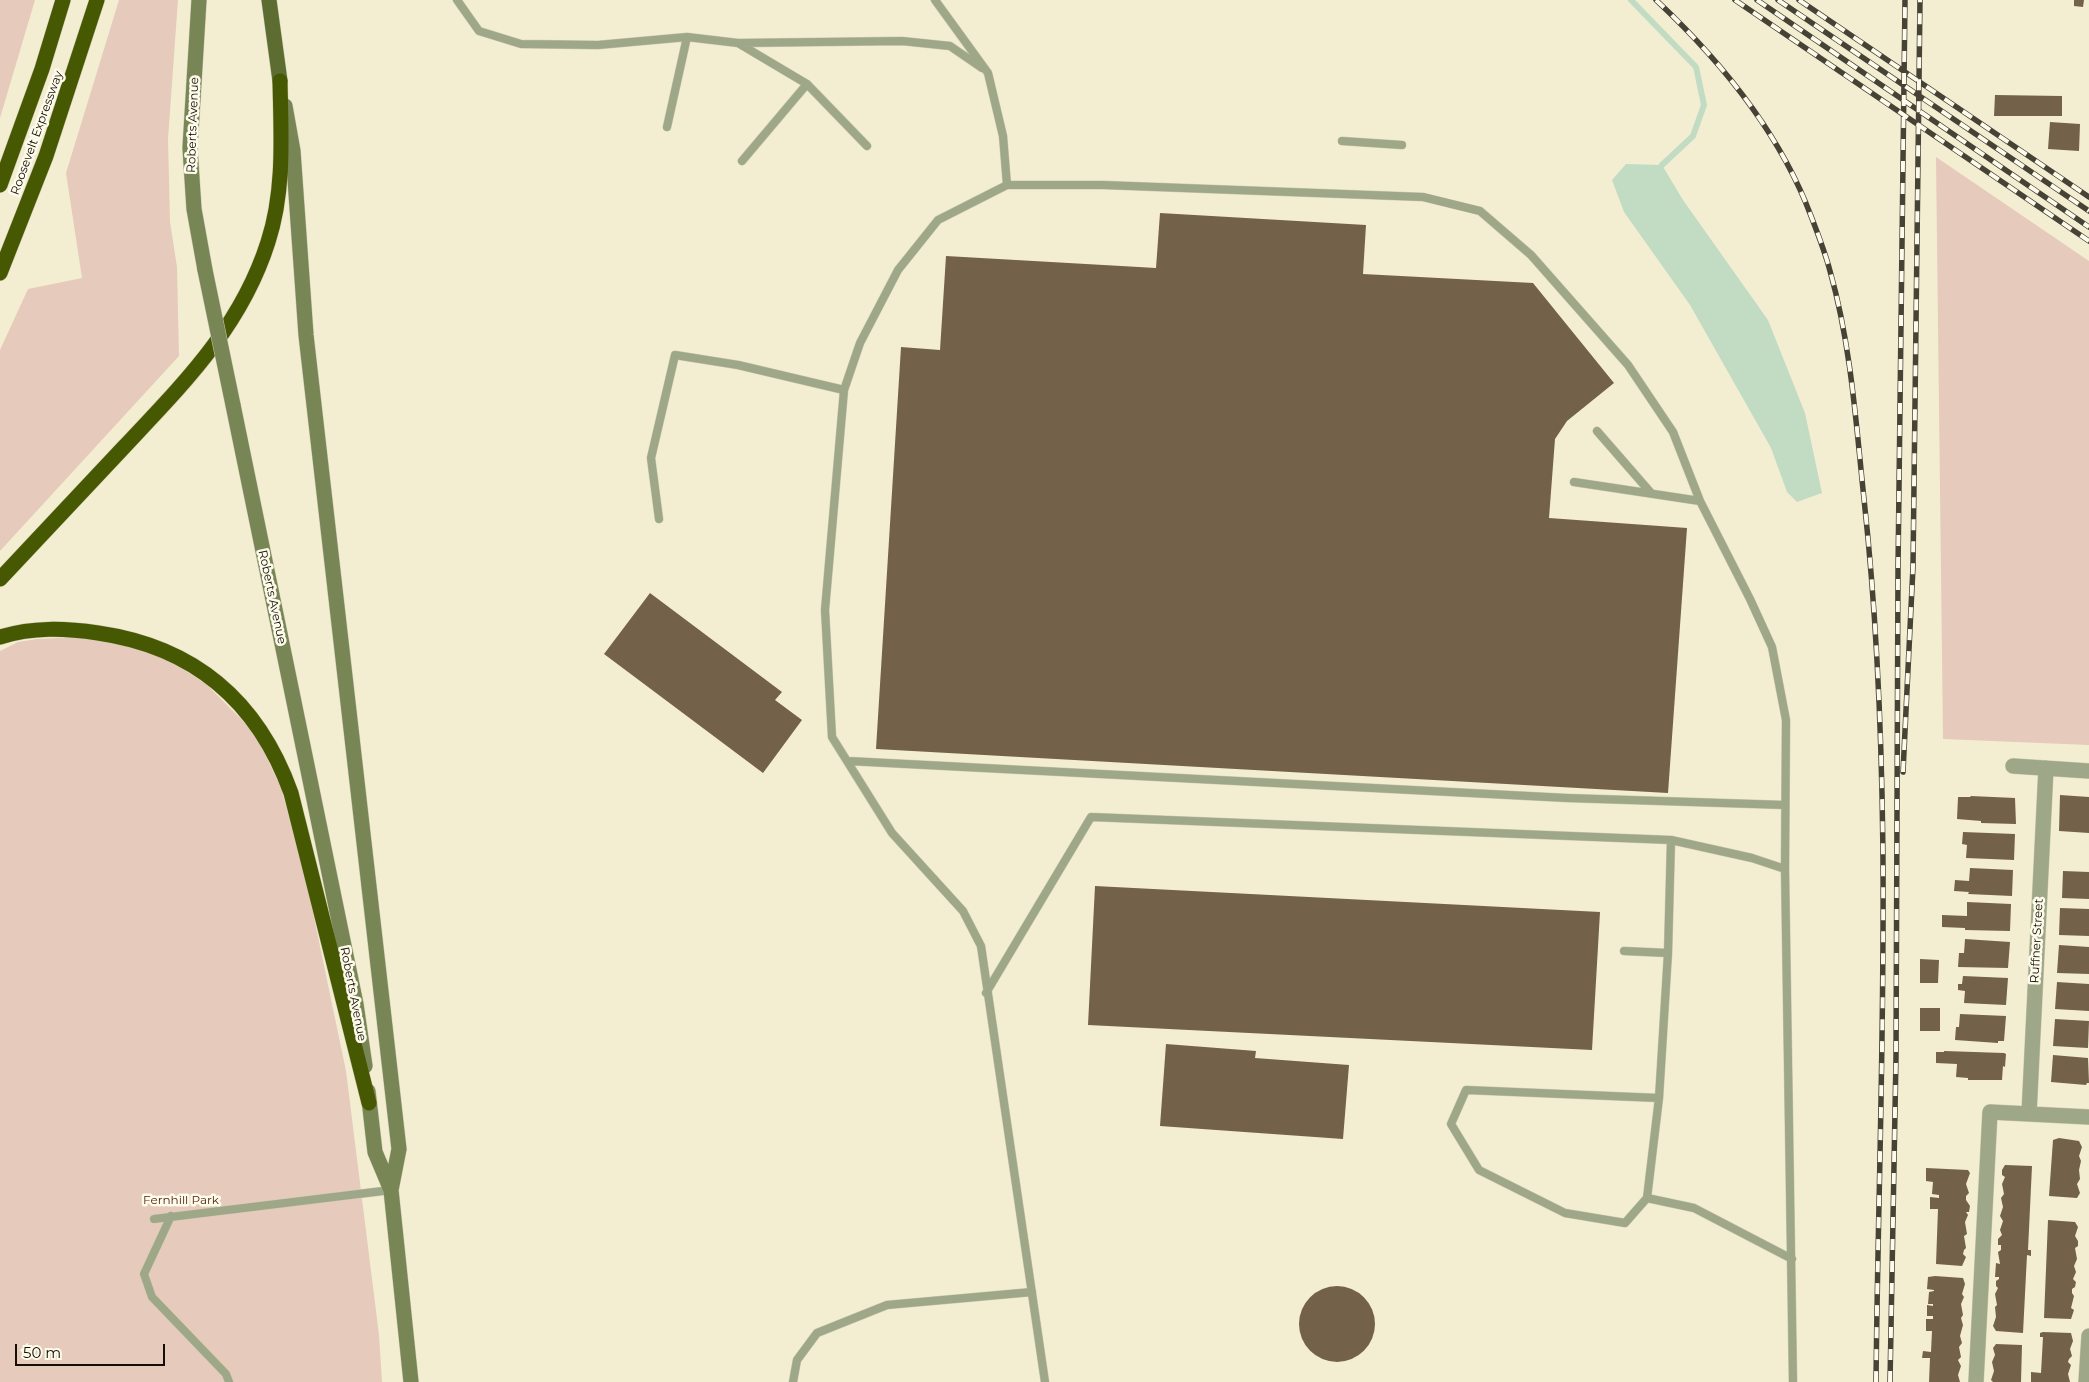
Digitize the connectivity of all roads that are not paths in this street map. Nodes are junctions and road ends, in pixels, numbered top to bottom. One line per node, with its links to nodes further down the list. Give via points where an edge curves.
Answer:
1 (63, 0): 17 (highway, Roosevelt Expressway)
2 (97, 0): 19 (highway, Roosevelt Expressway, via 46,156)
3 (199, 0): 39 (main road, Roberts Avenue, bridge, via 190,148 194,209 356,1004)
4 (269, 0): 10 (main road, Roberts Avenue)
5 (457, 0): 7 (lane, via 479,31 521,44 598,45)
6 (935, 0): 9 (lane)
7 (687, 37): 8 (lane); 12 (lane)
8 (738, 43): 9 (lane, via 902,41 950,46); 11 (lane)
9 (988, 73): 18 (lane, via 1003,136)
10 (280, 81): 26 (highway, via 281,146 276,206 269,240 244,300 194,372); 42 (main road, Roberts Avenue, via 293,151 306,335 399,1149)
11 (806, 84): 15 (lane); 16 (lane)
12 (667, 127)
13 (1342, 141): 14 (lane)
14 (1402, 145)
15 (867, 146)
16 (742, 161)
17 (0, 185)
18 (1007, 185): 20 (lane, via 938,220 898,270 860,343); 24 (lane, via 1103,185 1423,197 1480,211 1531,255 1628,366 1673,432)
19 (0, 273)
20 (844, 390): 25 (lane, via 738,365 675,355 651,458); 28 (lane, via 824,610 832,737)
21 (1597, 431): 23 (lane)
22 (1574, 482): 23 (lane)
23 (1650, 493): 24 (lane)
24 (1700, 501): 32 (lane, via 1772,647 1786,720)
25 (659, 518)
26 (0, 579)
27 (0, 636): 39 (highway, via 35,629 70,629 130,638 201,670 221,684 256,722 271,744 292,793)
28 (848, 762): 32 (lane, via 1548,798); 37 (lane, via 892,833 963,911 981,946)
29 (2013, 766): 30 (street)
30 (2046, 768): 31 (street); 40 (street, Ruffner Street)
31 (2089, 771)
32 (1786, 805): 34 (lane)
33 (1671, 840): 34 (lane, via 1752,858); 36 (lane); 37 (lane, via 1091,817)
34 (1785, 869): 46 (lane)
35 (1624, 950): 36 (lane)
36 (1668, 953): 38 (lane)
37 (986, 993): 47 (lane)
38 (1659, 1098): 43 (lane); 43 (lane, via 1466,1090 1451,1124 1479,1170 1565,1213 1625,1223)
39 (370, 1103): 42 (main road, Roberts Avenue, via 375,1152)
40 (2028, 1114): 41 (street); 54 (street, via 1990,1112)
41 (2089, 1117)
42 (391, 1190): 44 (lane); 50 (main road, Roberts Avenue)
43 (1647, 1198): 46 (lane, via 1694,1208)
44 (171, 1216): 45 (lane); 49 (lane, via 144,1274 149,1289 152,1297 226,1374)
45 (154, 1219)
46 (1792, 1259): 53 (lane)
47 (1032, 1292): 51 (lane, via 887,1305 817,1333 797,1360); 52 (lane)
48 (2089, 1336): 55 (street)
49 (229, 1382)
50 (411, 1382)
51 (793, 1382)
52 (1045, 1382)
53 (1793, 1382)
54 (1976, 1382)
55 (2086, 1382)

